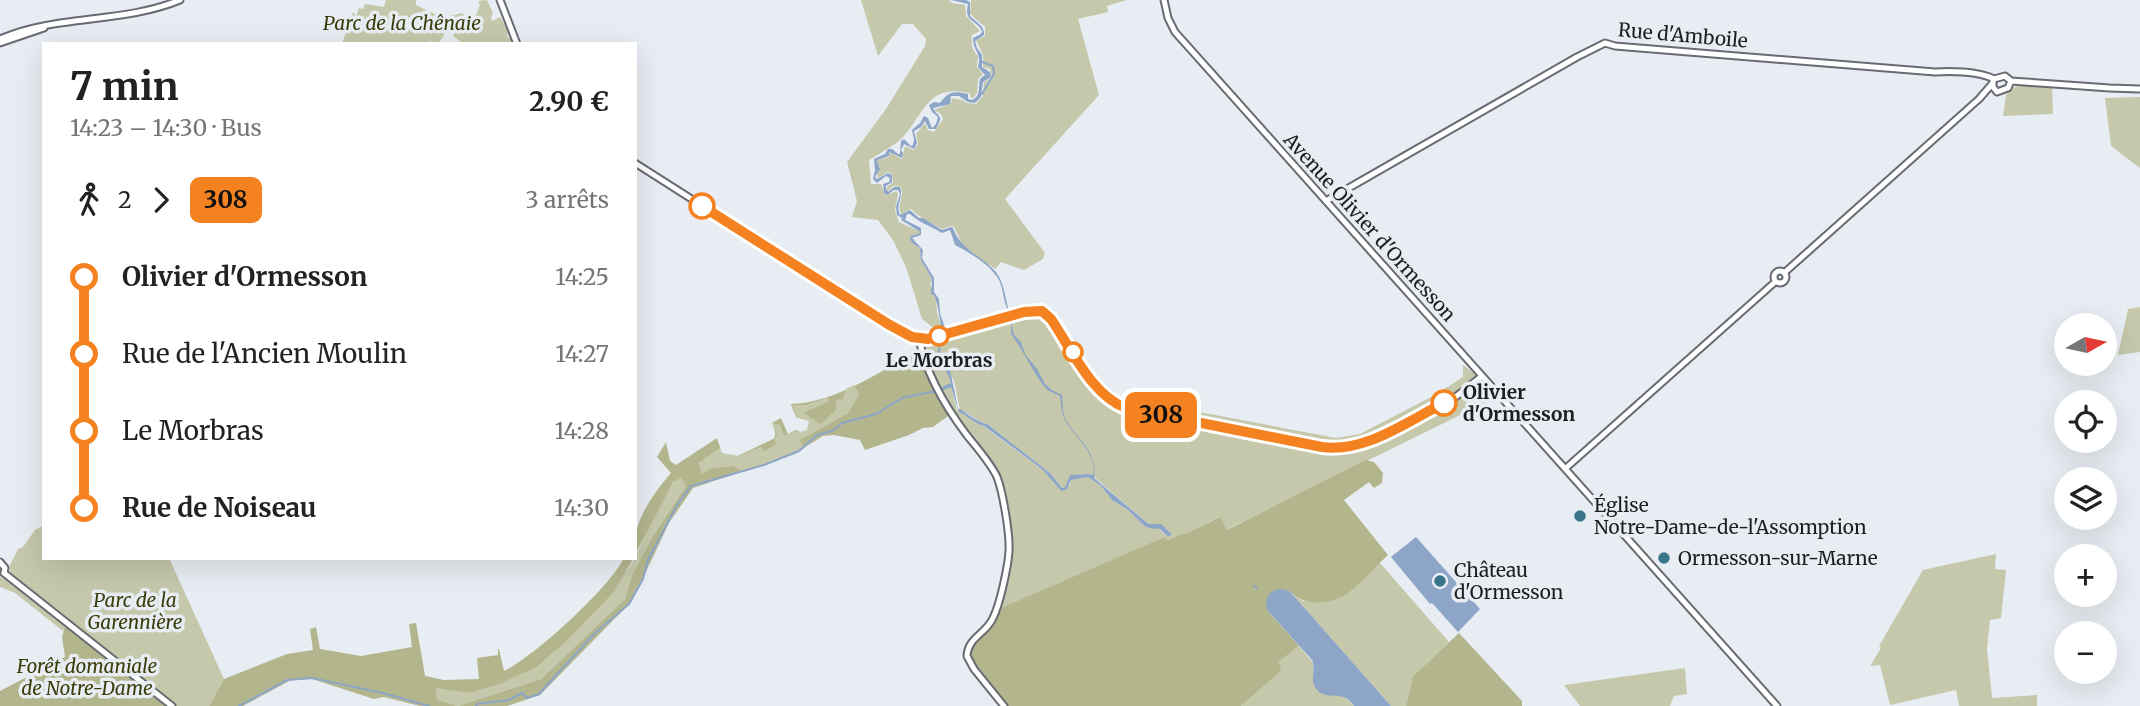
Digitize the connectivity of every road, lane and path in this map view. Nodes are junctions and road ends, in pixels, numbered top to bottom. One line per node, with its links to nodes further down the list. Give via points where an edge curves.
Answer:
1 (180, 0): 4 (street, via 144,11 47,24)
2 (500, 0): 5 (street)
3 (1164, 0): 12 (street, Avenue Olivier d'Ormesson, via 1175,32)
4 (0, 41)
5 (516, 42)
6 (2011, 81): 7 (street, Rue d'Amboile, via 2005,76); 8 (street, Rue d'Amboile); 9 (street, via 2008,88)
7 (1993, 82): 9 (street); 10 (street); 12 (street, Rue d'Amboile, via 1987,76 1959,72 1605,43)
8 (2140, 89)
9 (1997, 92): 10 (street)
10 (1979, 99): 18 (street, via 1784,273 1775,273 1775,282)
11 (637, 164): 13 (street, via 888,324)
12 (1326, 201): 14 (street, Avenue Olivier d'Ormesson)
13 (919, 339): 17 (street, via 1035,310 1046,314 1094,385 1113,402 1322,447 1342,448 1370,440); 22 (street, via 945,405 995,474 1000,489 1009,541 1007,565 995,616 972,640 967,656)
14 (1475, 368): 15 (street, Avenue Olivier d'Ormesson); 17 (street)
15 (1482, 376): 16 (street, Avenue Olivier d'Ormesson); 17 (street)
16 (1489, 384): 17 (street); 18 (street, Avenue Olivier d'Ormesson)
17 (1467, 389)
18 (1566, 468): 23 (street, Avenue Olivier d'Ormesson)
19 (0, 562): 20 (street)
20 (2, 574): 21 (street)
21 (173, 706)
22 (1004, 706)
23 (1777, 706)

